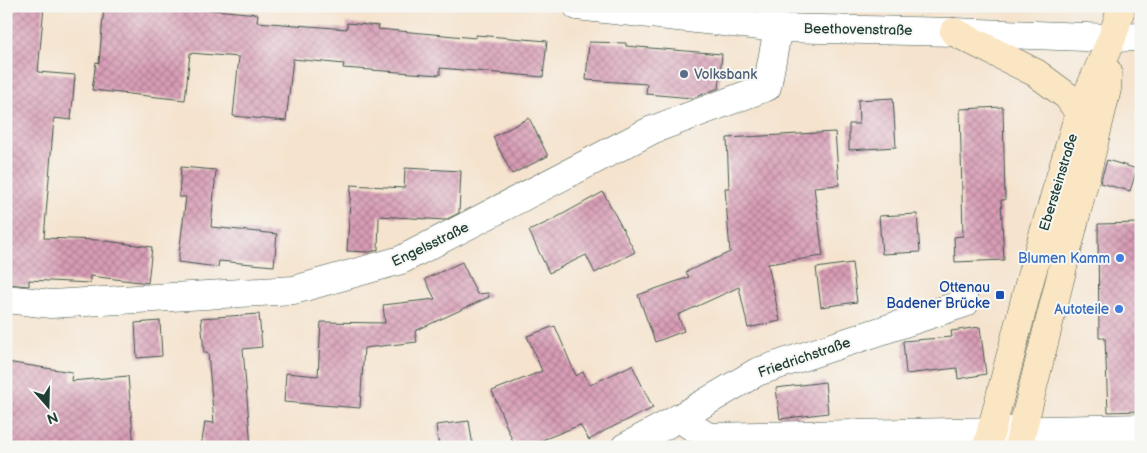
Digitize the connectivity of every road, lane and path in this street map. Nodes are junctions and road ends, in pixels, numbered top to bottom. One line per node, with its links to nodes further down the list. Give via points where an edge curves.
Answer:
1 (577, 6): 3 (street, Beethovenstraße)
2 (1122, 6): 6 (street, Ebersteinstraße)
3 (778, 28): 4 (street, Beethovenstraße); 8 (street, Engelsstraße, via 767,87 652,130 402,260 294,290 51,304)
4 (954, 32): 6 (street, Beethovenstraße); 7 (street, via 1036,73 1067,96)
5 (1141, 37): 6 (street, Beethovenstraße)
6 (1112, 38): 7 (street, Ebersteinstraße); 12 (street, Ebersteinstraße, via 1107,89)
7 (1079, 113): 13 (street, Ebersteinstraße, via 1031,276)
8 (6, 299)
9 (965, 303): 10 (street, Friedrichstraße, via 757,372)
10 (679, 418): 13 (street, via 708,437); 14 (street, Friedrichstraße)
11 (1141, 428): 12 (street)
12 (1020, 438): 13 (street)
13 (989, 439)
14 (625, 447)

